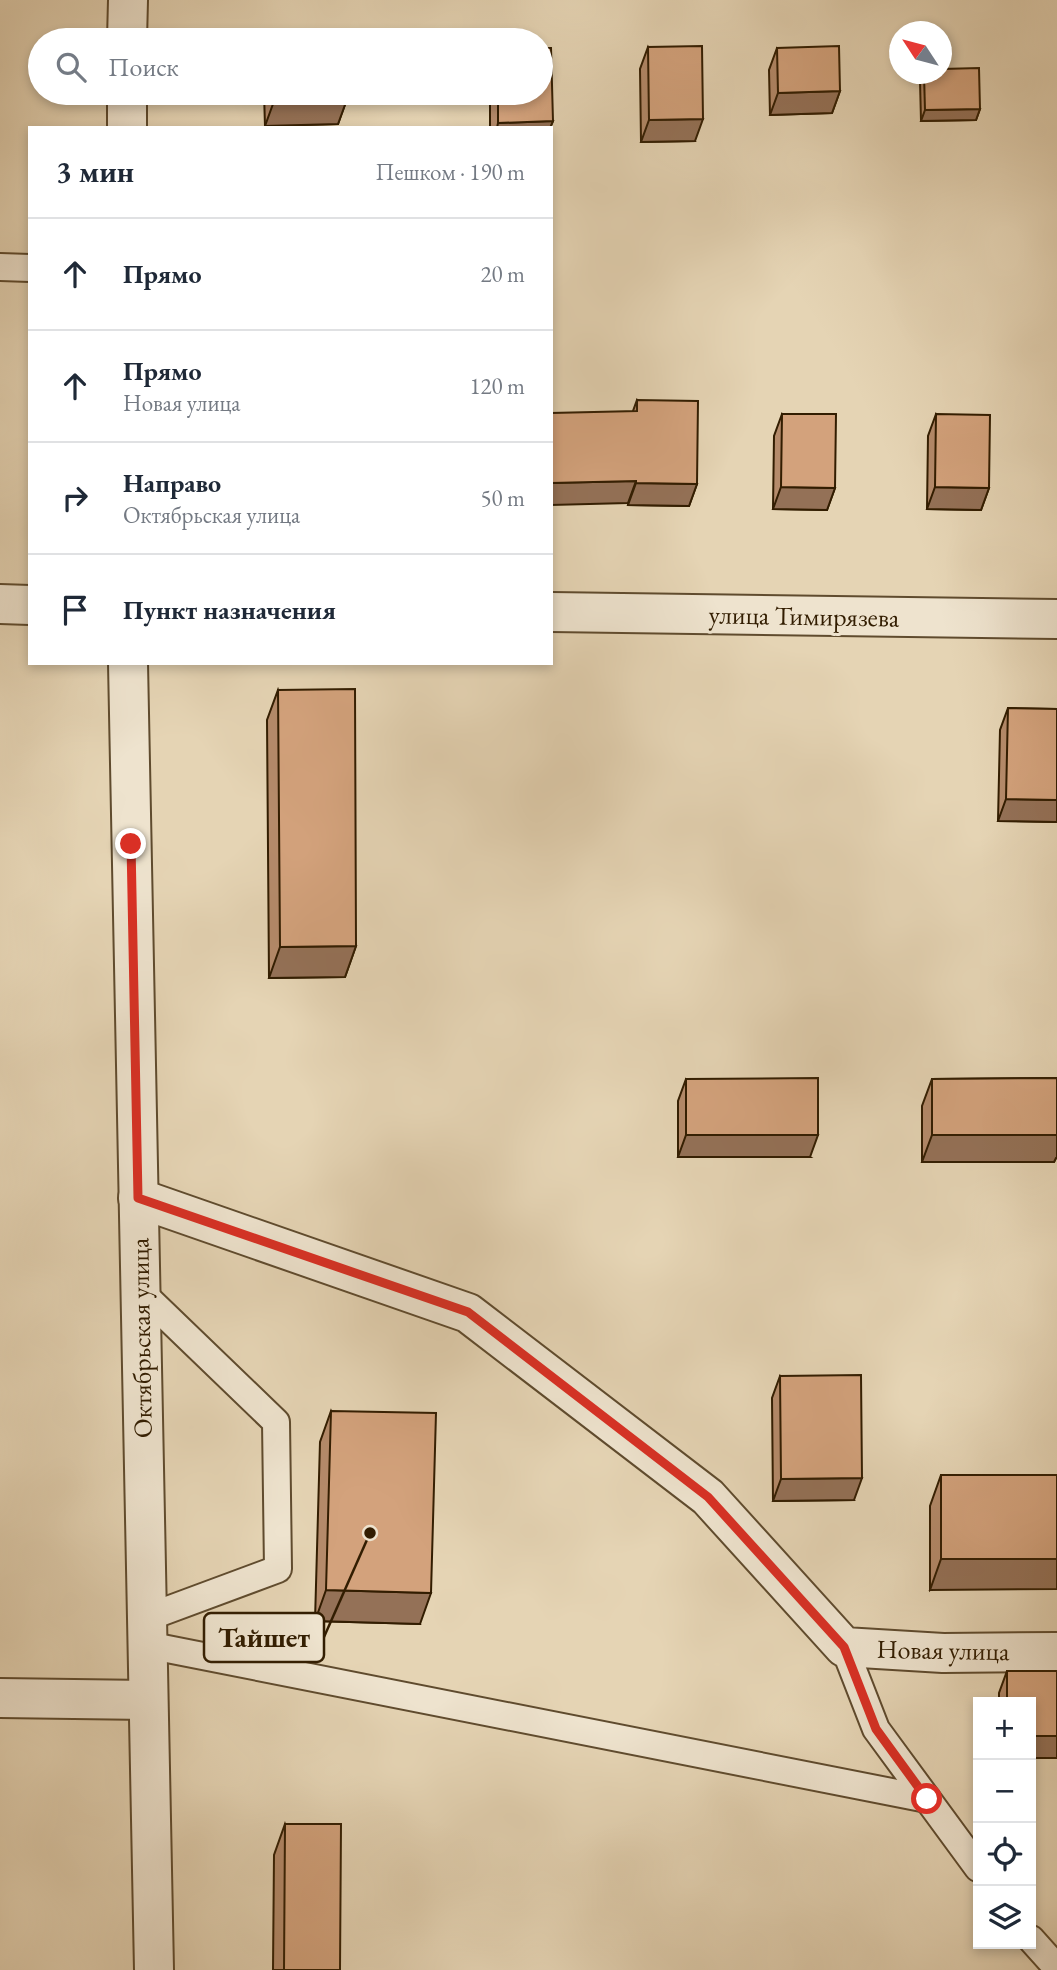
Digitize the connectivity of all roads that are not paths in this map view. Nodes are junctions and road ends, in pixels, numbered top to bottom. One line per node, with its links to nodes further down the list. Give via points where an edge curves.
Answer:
1 (128, 0): 2 (street)
2 (127, 28)
3 (127, 105): 4 (street)
4 (127, 126)
5 (0, 267): 6 (lane)
6 (28, 268)
7 (0, 604): 8 (street)
8 (28, 605)
9 (553, 612): 10 (street, улица Тимирязева)
10 (1057, 620)
11 (128, 665): 12 (street, Октябрьская улица)
12 (138, 1198): 13 (street, Октябрьская улица); 15 (street, Новая улица, via 468,1312 708,1497)
13 (140, 1292): 14 (street, Октябрьская улица); 14 (lane, via 276,1422 278,1569)
14 (146, 1632): 18 (street, Октябрьская улица); 19 (lane)
15 (844, 1647): 16 (street, Новая улица, via 943,1653); 19 (lane, via 876,1729)
16 (1057, 1652)
17 (0, 1698): 18 (street)
18 (148, 1700): 23 (street, Октябрьская улица)
19 (927, 1799): 20 (lane)
20 (973, 1861)
21 (1036, 1945): 22 (lane)
22 (1057, 1968)
23 (154, 1970)

